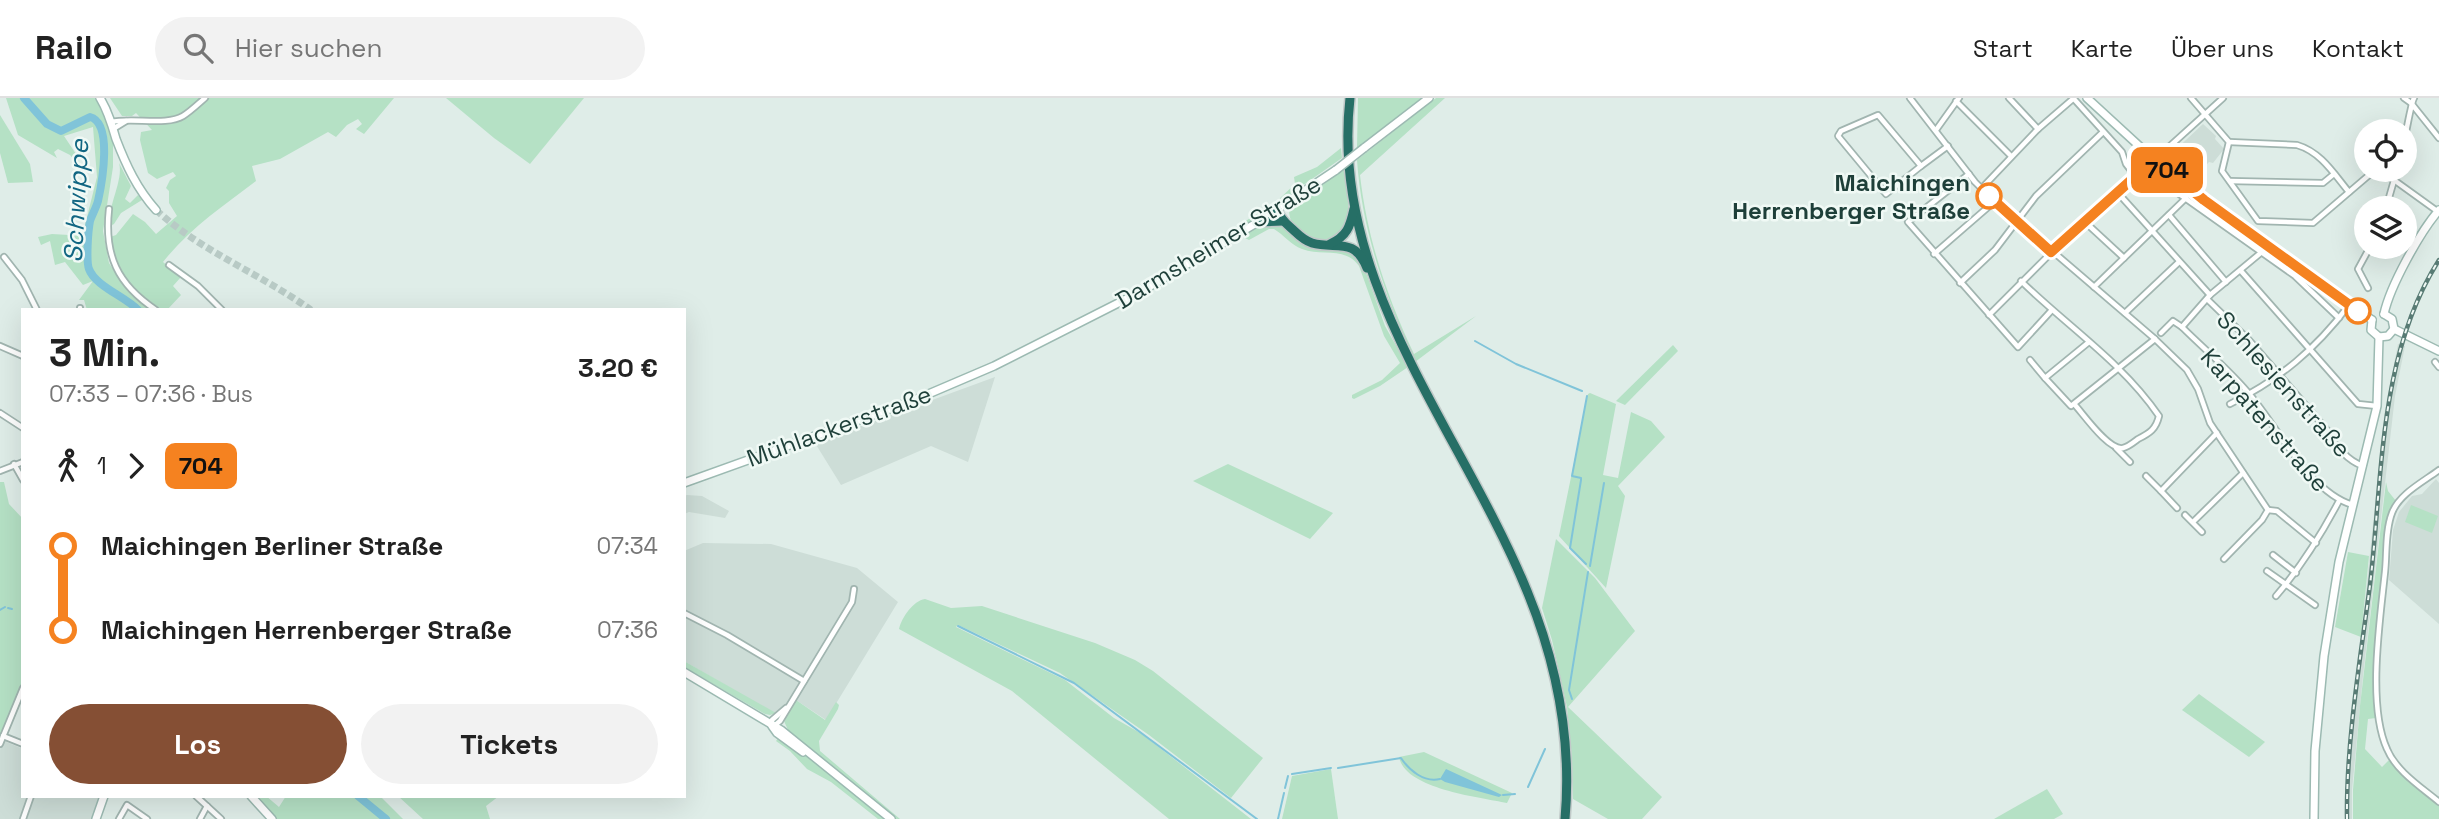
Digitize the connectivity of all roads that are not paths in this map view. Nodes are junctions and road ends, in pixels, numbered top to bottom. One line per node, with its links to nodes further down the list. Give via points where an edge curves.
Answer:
1 (100, 98): 16 (main road)
2 (205, 98): 16 (street, via 182,117)
3 (1350, 98): 41 (highway)
4 (1429, 98): 43 (main road, Darmsheimer Straße, bridge)
5 (1910, 98): 18 (street)
6 (2010, 98): 17 (street)
7 (2074, 98): 17 (street); 19 (street)
8 (2087, 98): 23 (main road)
9 (2192, 98): 14 (street)
10 (2223, 98): 14 (street)
11 (2404, 98): 13 (street)
12 (1957, 99): 18 (street); 25 (street)
13 (2412, 100): 15 (street); 20 (street)
14 (2204, 115): 21 (street); 24 (street)
15 (2410, 119)
16 (112, 126): 42 (main road, via 129,171)
17 (2038, 129): 25 (street)
18 (1937, 130): 22 (street)
19 (2103, 132): 32 (street); 47 (street, via 2036,196)
20 (2439, 138)
21 (2229, 142): 31 (street, via 2297,145 2316,153); 33 (street, via 2222,171)
22 (1948, 146): 28 (street); 29 (street)
23 (2149, 155): 24 (main road); 26 (main road)
24 (2160, 155): 27 (main road)
25 (2011, 156): 36 (street)
26 (2148, 165): 27 (main road); 32 (street)
27 (2161, 165): 53 (main road)
28 (1921, 166): 28 (street, via 1886,194 1839,132 1878,115)
29 (1969, 174): 36 (street); 55 (street, via 1908,222)
30 (2151, 174): 39 (street)
31 (2334, 174): 33 (street, via 2323,183); 38 (street)
32 (2136, 177): 37 (street)
33 (2230, 181): 38 (street, via 2258,221 2313,223)
34 (2361, 182): 38 (street)
35 (2397, 182): 45 (street)
36 (1981, 189): 40 (street)
37 (2118, 192): 49 (street); 51 (street, Schlesienstraße)
38 (2349, 192)
39 (2186, 198): 46 (street); 53 (street)
40 (1995, 202): 47 (street); 55 (street)
41 (1356, 204): 52 (highway, via 1349,229); 62 (highway)
42 (153, 207)
43 (1279, 208): 48 (main road, Darmsheimer Straße); 50 (highway)
44 (109, 209): 71 (street, via 110,252 120,275)
45 (2438, 211): 75 (main road, via 2416,244)
46 (2168, 215): 51 (street); 64 (street)
47 (2017, 221): 54 (street); 65 (street)
48 (1258, 222): 50 (highway); 90 (main road, Darmsheimer Straße, via 1142,291)
49 (2085, 222): 54 (street); 57 (street)
50 (1287, 225): 52 (highway, via 1307,241)
51 (2152, 232): 57 (street); 59 (street, Schlesienstraße)
52 (1328, 244): 62 (highway, via 1356,251)
53 (2265, 249): 61 (street); 69 (main road); 77 (street)
54 (2051, 252): 63 (street); 66 (street)
55 (1934, 254): 65 (street)
56 (4, 257): 70 (street)
57 (2124, 258): 66 (street)
58 (2363, 259): 67 (street, via 2358,269)
59 (2179, 262): 68 (street, Schlesienstraße); 74 (street)
60 (169, 265): 72 (street)
61 (2241, 271): 64 (street); 86 (street)
62 (1376, 281): 152 (highway, via 1407,357 1497,527 1540,624 1563,717)
63 (2021, 281): 73 (street); 76 (street)
64 (2226, 282): 68 (street)
65 (1960, 283): 76 (street)
66 (2094, 288): 74 (street)
67 (2368, 288)
68 (2209, 297): 79 (street); 92 (street, Schlesienstraße)
69 (2349, 305): 77 (street); 78 (main road)
70 (36, 308)
71 (153, 308)
72 (220, 308)
73 (2051, 311): 76 (street, via 2018,347); 84 (street)
74 (2125, 313): 83 (street)
75 (2384, 314): 78 (main road); 80 (main road, via 2392,319)
76 (1989, 315)
77 (2339, 318): 86 (street)
78 (2372, 320): 82 (main road, via 2371,330)
79 (2182, 327): 81 (street, via 2173,321); 94 (street, Karpatenstraße)
80 (2394, 329): 82 (main road); 87 (main road)
81 (2161, 334)
82 (2379, 337): 97 (main road)
83 (2155, 339): 91 (street); 100 (street, via 2187,370)
84 (2089, 342): 91 (street); 93 (street)
85 (0, 345): 88 (street)
86 (2311, 350): 92 (street); 97 (street, via 2358,404)
87 (2439, 351)
88 (21, 355)
89 (2030, 360): 93 (street)
90 (994, 366): 112 (main road, Mühlackerstraße, via 912,401)
91 (2121, 369): 96 (street); 101 (street, via 2159,416 2152,431 2123,448)
92 (2280, 376): 94 (street); 105 (street, Schlesienstraße, via 2332,441)
93 (2045, 378): 96 (street)
94 (2250, 394): 95 (street); 114 (street, Karpatenstraße, via 2305,470)
95 (2230, 404)
96 (2073, 405): 101 (street)
97 (2377, 406): 105 (main road)
98 (0, 413): 99 (street)
99 (21, 427)
100 (2217, 433): 108 (street); 113 (street)
101 (2115, 447): 103 (street)
102 (21, 462): 104 (street)
103 (2130, 462)
104 (14, 464): 107 (street); 109 (street)
105 (2363, 466): 115 (main road)
106 (2439, 470): 142 (street, via 2401,499 2392,513 2377,692 2388,751)
107 (0, 471): 111 (street)
108 (2243, 473): 117 (street); 119 (street)
109 (21, 476)
110 (2146, 477): 113 (street)
111 (0, 478)
112 (686, 482)
113 (2161, 491): 116 (street)
114 (2340, 501): 115 (street, Karpatenstraße); 121 (street)
115 (2353, 505): 153 (main road, via 2332,602 2317,714)
116 (2177, 508)
117 (2268, 510): 121 (street, via 2277,511); 123 (street)
118 (2185, 515): 119 (street)
119 (2193, 522): 120 (street)
120 (2202, 531)
121 (2316, 543): 125 (street)
122 (2273, 555): 125 (street)
123 (2224, 559)
124 (2267, 571): 126 (street)
125 (2296, 573): 126 (street)
126 (2286, 585): 128 (street); 129 (street)
127 (854, 589): 132 (street, via 852,602)
128 (2276, 596)
129 (2315, 605)
130 (686, 615): 132 (street)
131 (686, 673): 134 (main road)
132 (804, 681): 134 (street, via 780,721)
133 (21, 693): 135 (street)
134 (772, 726): 151 (main road)
135 (3, 736): 136 (street); 137 (street)
136 (21, 743)
137 (0, 744)
138 (30, 798): 144 (street)
139 (103, 798): 145 (main road)
140 (198, 798): 143 (street)
141 (253, 798): 150 (main road)
142 (2439, 802)
143 (207, 806): 148 (street); 149 (street)
144 (23, 819)
145 (96, 819)
146 (119, 819): 147 (street, via 127,805)
147 (147, 819)
148 (200, 819)
149 (221, 819)
150 (272, 819)
151 (891, 819)
152 (1565, 819)
153 (2314, 819)

